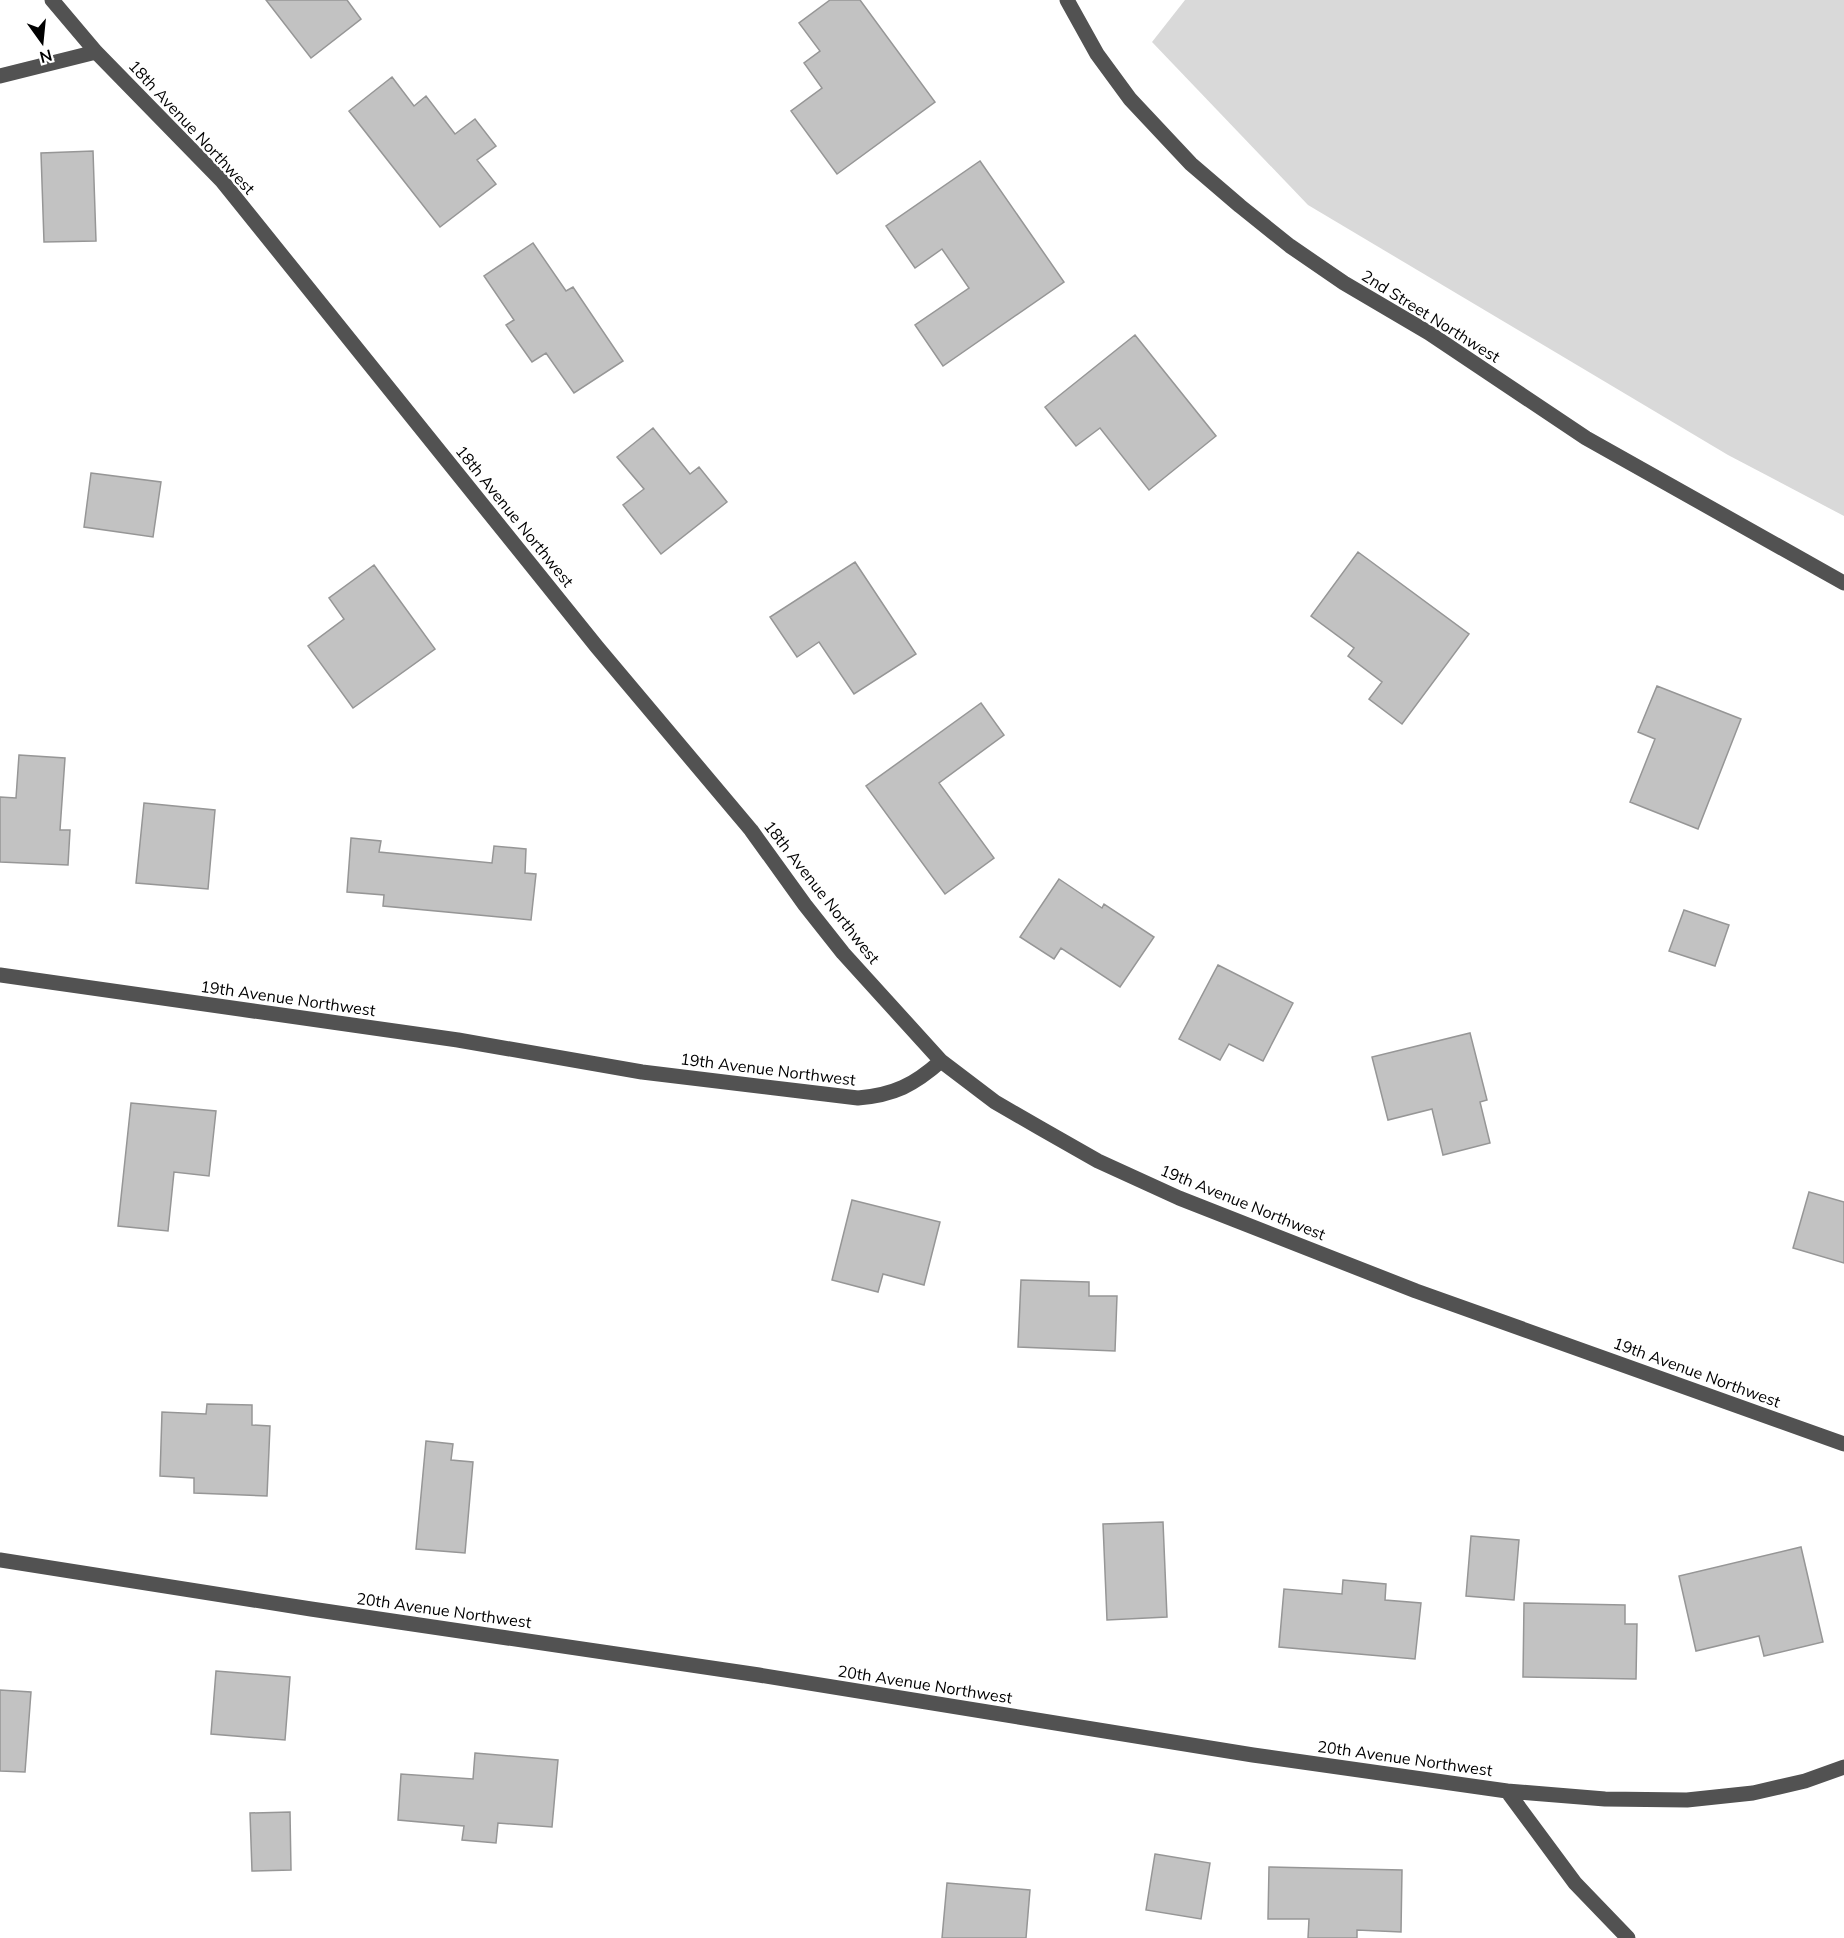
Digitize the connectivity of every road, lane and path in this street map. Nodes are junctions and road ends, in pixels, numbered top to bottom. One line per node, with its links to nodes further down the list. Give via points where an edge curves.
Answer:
1 (52, 0): 3 (street, 18th Avenue Northwest)
2 (1066, 0): 5 (street, 2nd Street Northwest, via 1097,54 1130,99 1191,164 1290,246 1586,438)
3 (96, 52): 4 (street); 7 (street, 18th Avenue Northwest, via 222,181 597,647 751,830 843,953)
4 (0, 76)
5 (1844, 583)
6 (0, 975): 7 (street, 19th Avenue Northwest, via 458,1040 642,1072 858,1098 903,1089)
7 (941, 1061): 8 (street, 19th Avenue Northwest, via 995,1102 1059,1139 1179,1198 1416,1291)
8 (1844, 1444)
9 (0, 1560): 11 (street, 20th Avenue Northwest)
10 (1844, 1767): 11 (street, 20th Avenue Northwest, via 1753,1793 1687,1800 1605,1799)
11 (1507, 1791): 12 (street, via 1575,1883)
12 (1628, 1938)

